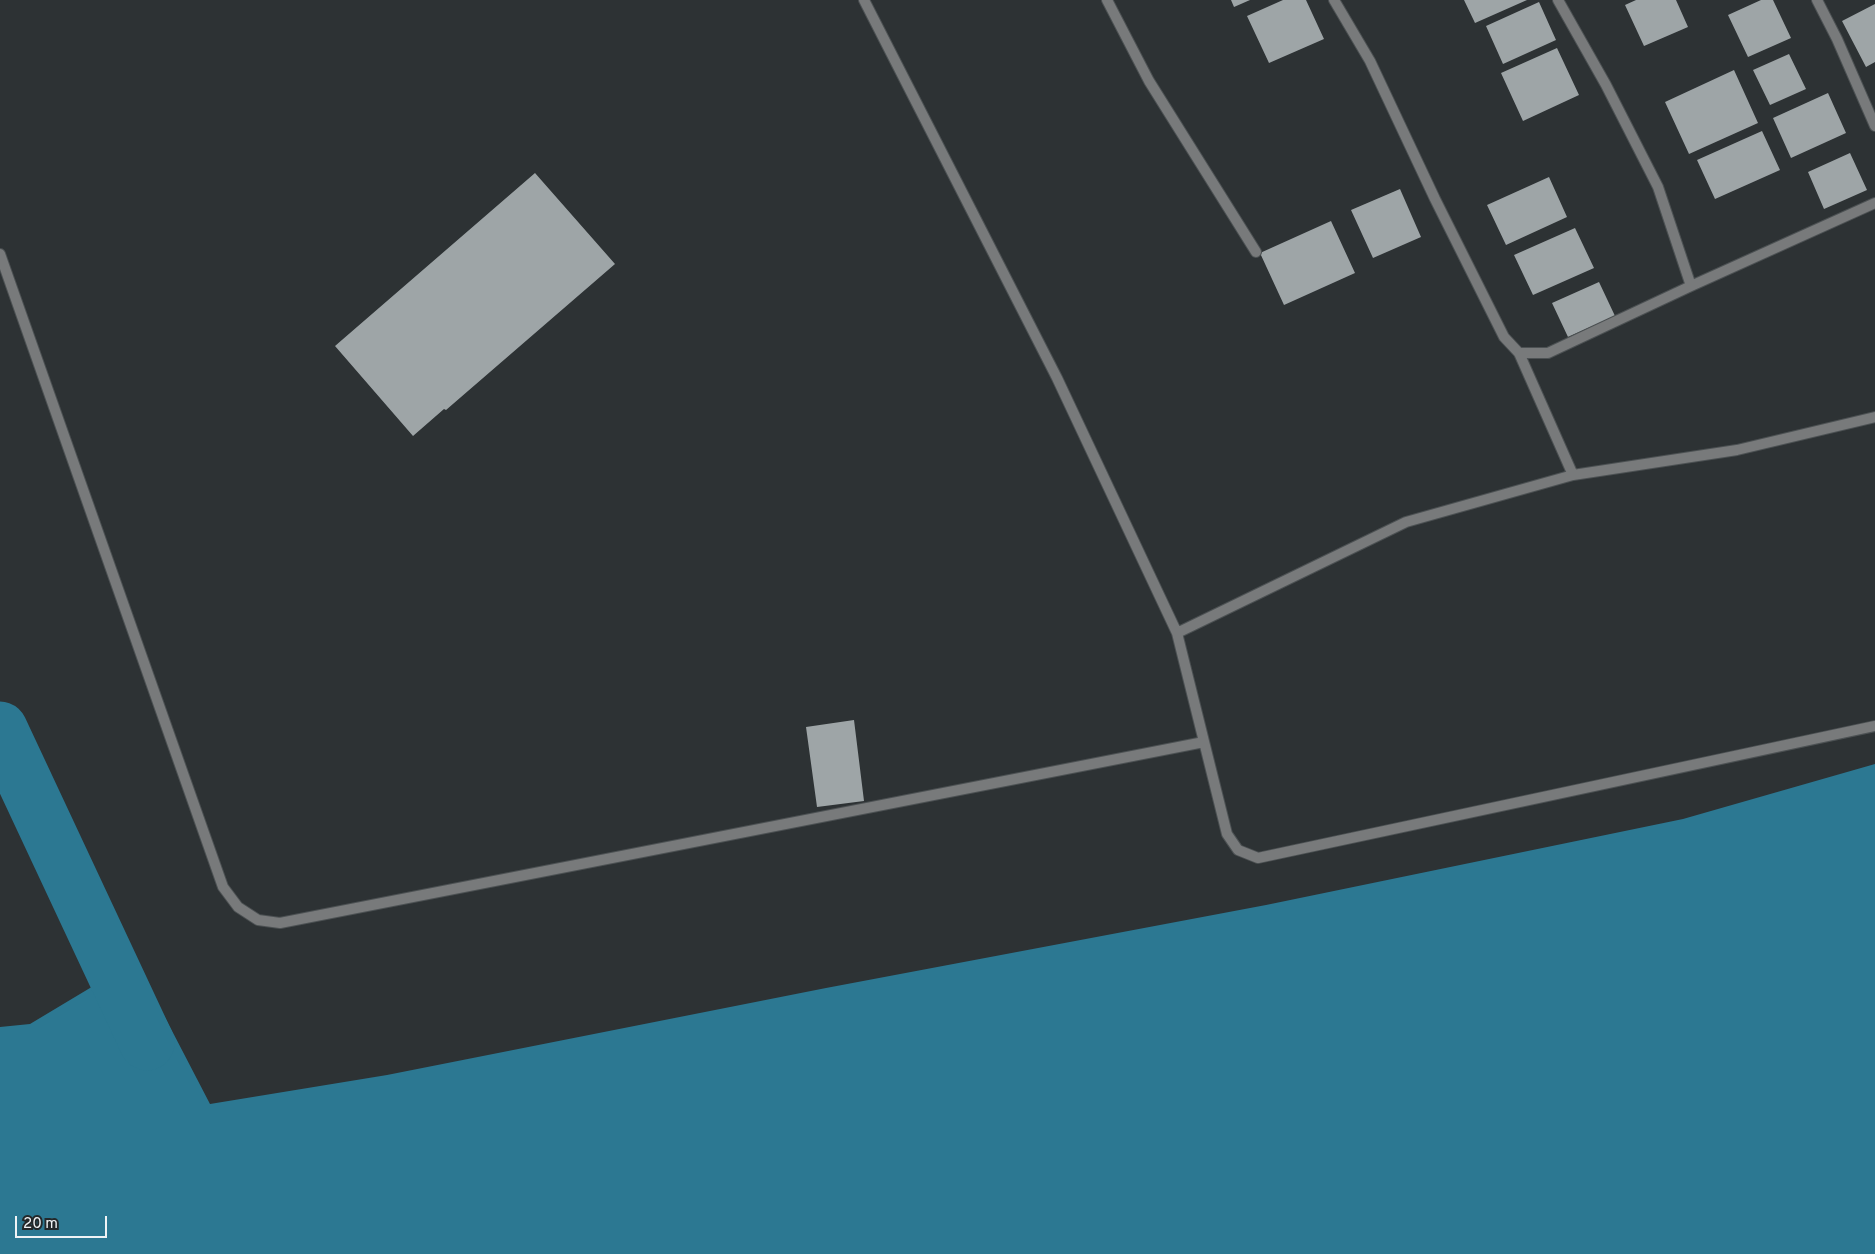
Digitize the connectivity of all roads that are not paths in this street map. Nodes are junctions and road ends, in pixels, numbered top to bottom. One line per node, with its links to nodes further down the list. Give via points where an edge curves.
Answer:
1 (864, 0): 14 (street, via 1057,378)
2 (1107, 0): 8 (street, via 1149,81)
3 (1334, 0): 11 (street, via 1370,61 1504,338)
4 (1558, 0): 10 (street, via 1658,187)
5 (1817, 0): 6 (street)
6 (1875, 126)
7 (1875, 204): 10 (street)
8 (1256, 252)
9 (0, 254): 16 (street, via 224,887 238,907 258,920 280,923)
10 (1691, 286): 11 (street, via 1548,353)
11 (1519, 353): 13 (street)
12 (1875, 417): 13 (street, via 1737,450)
13 (1573, 475): 14 (street, via 1406,522)
14 (1177, 633): 16 (street)
15 (1875, 726): 16 (street, via 1258,858 1238,850 1227,834)
16 (1204, 742)

